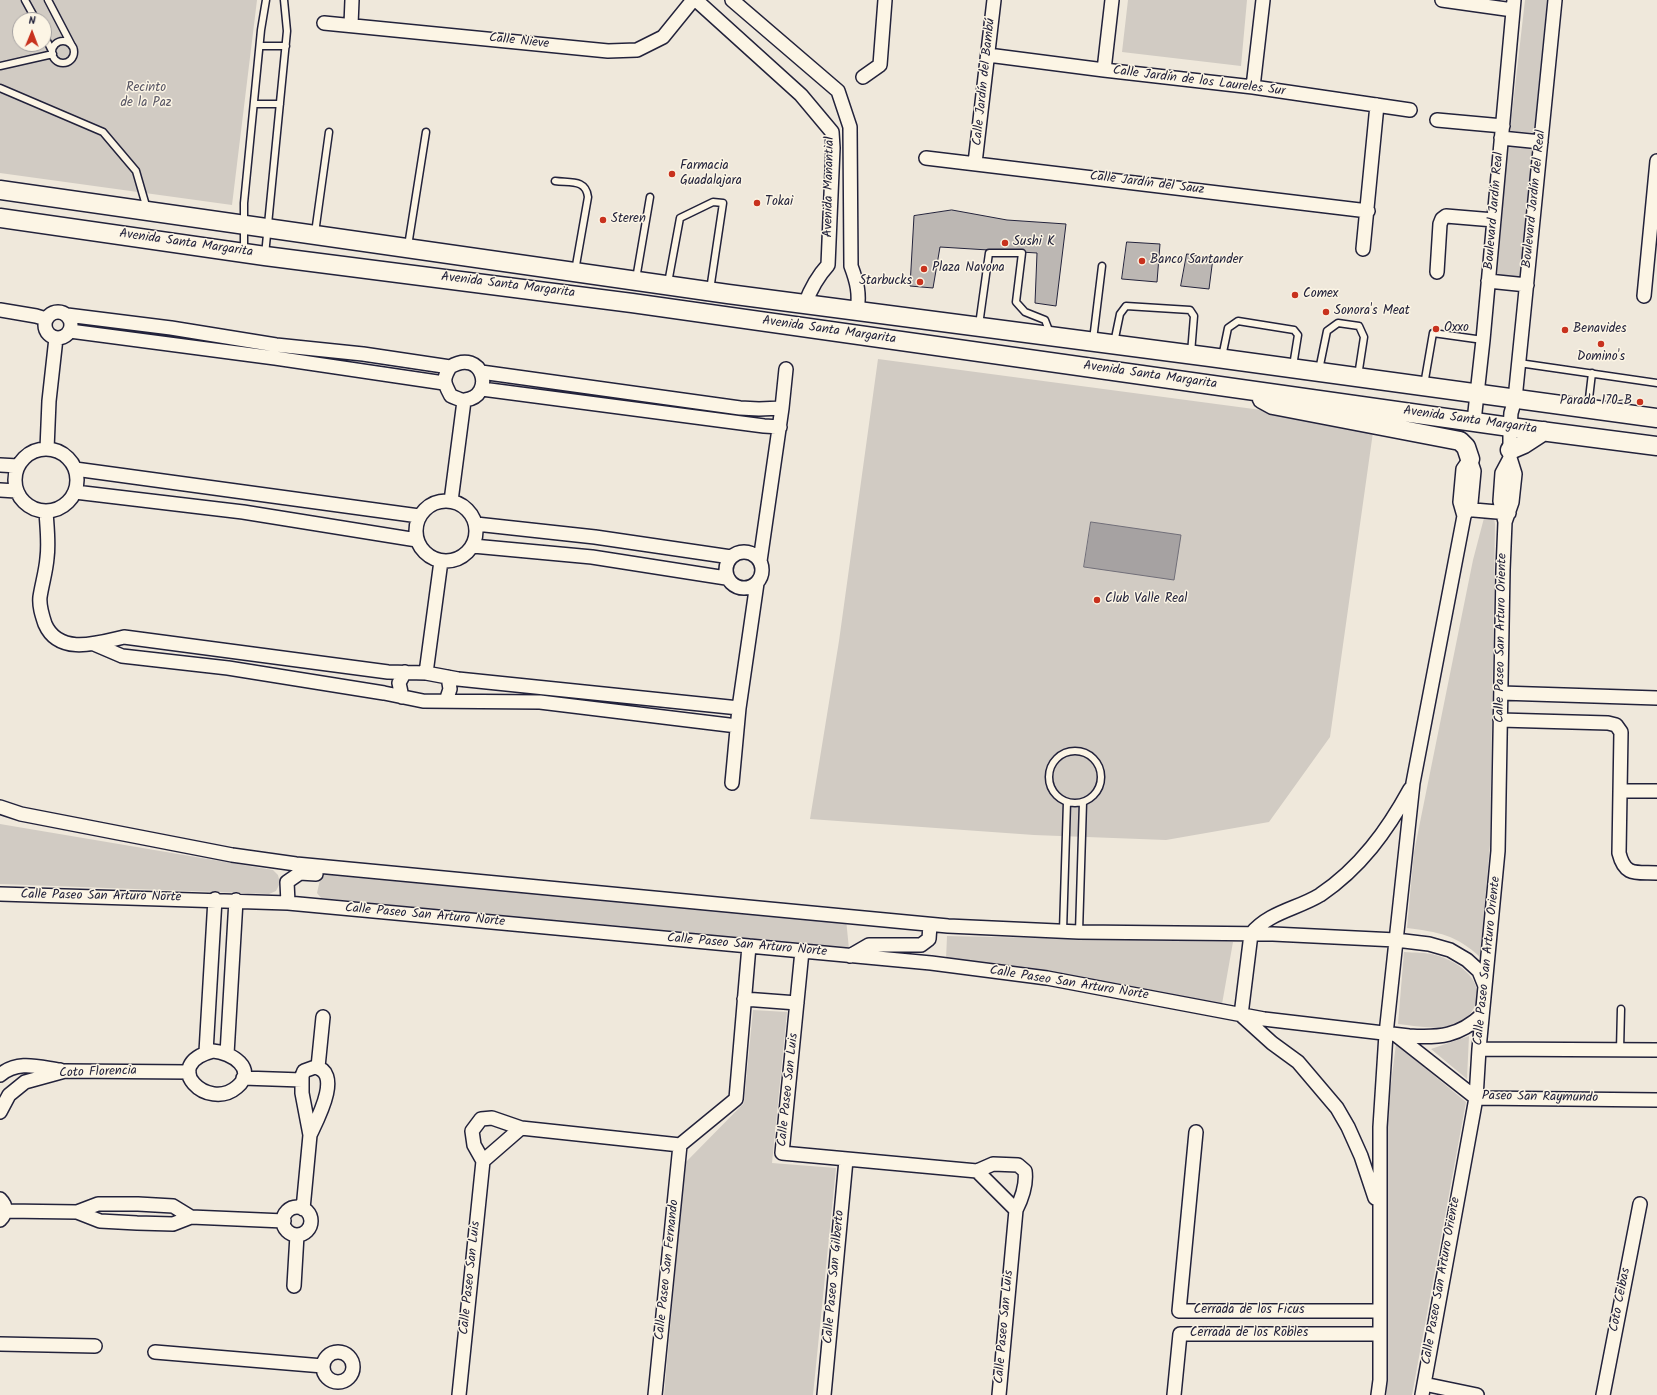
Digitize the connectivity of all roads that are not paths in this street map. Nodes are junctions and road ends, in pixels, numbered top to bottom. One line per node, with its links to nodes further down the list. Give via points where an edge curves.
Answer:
1 (25, 0): 16 (lane)
2 (48, 0): 19 (lane)
3 (266, 0): 20 (lane)
4 (284, 0): 21 (lane)
5 (352, 0): 18 (street)
6 (694, 0): 18 (street, Calle Nieve, via 663,37 637,50 608,51); 40 (street, Avenida Manantial, via 801,95 832,132)
7 (732, 0): 38 (street, Avenida Manantial, via 838,91 850,127)
8 (885, 0): 26 (street, via 880,65)
9 (994, 0): 23 (street, Calle Jardín del Bambú)
10 (1112, 0): 25 (street)
11 (1263, 0): 27 (street)
12 (1442, 0): 14 (street)
13 (1555, 0): 37 (street, Boulevard Jardín del Real)
14 (1469, 2): 15 (street)
15 (1514, 5): 36 (street, Boulevard Jardín Real)
16 (32, 12)
17 (324, 23): 18 (street, Calle Nieve)
18 (351, 25)
19 (71, 44): 22 (lane, via 59,42 53,47); 22 (lane, via 74,54 68,62 58,61)
20 (260, 46): 21 (lane); 29 (lane)
21 (286, 46): 30 (lane)
22 (52, 52): 24 (lane)
23 (988, 55): 25 (street, Calle Jardín de los Laureles Sur); 42 (street, Calle Jardín del Bambú)
24 (0, 66)
25 (1104, 70): 27 (street, Calle Jardín de los Laureles Sur)
26 (863, 77)
27 (1253, 87): 31 (street, Calle Jardín de los Laureles Sur)
28 (0, 88): 47 (lane, via 103,132 136,171)
29 (254, 104): 30 (lane); 51 (lane)
30 (280, 104): 52 (lane)
31 (1377, 106): 32 (street, Calle Jardín de los Laureles Sur); 48 (street)
32 (1410, 110)
33 (1437, 120): 36 (street)
34 (329, 132): 53 (lane)
35 (426, 132): 54 (lane)
36 (1502, 132): 37 (street); 50 (street, Boulevard Jardín Real)
37 (1541, 142): 65 (street, Boulevard Jardín del Real)
38 (851, 158): 40 (street); 72 (street, Avenida Manantial, via 851,266 859,297)
39 (926, 158): 42 (street, Calle Jardín del Sauz)
40 (832, 159): 70 (street, Avenida Manantial, via 828,265 810,289)
41 (1657, 160): 44 (street)
42 (975, 163): 48 (street, Calle Jardín del Sauz)
43 (554, 181): 60 (lane, via 583,184 587,189 588,197)
44 (1656, 184): 59 (street)
45 (0, 190): 47 (main road, Avenida Santa Margarita)
46 (650, 197): 62 (lane)
47 (147, 211): 51 (main road, Avenida Santa Margarita)
48 (1368, 211): 55 (street)
49 (0, 218): 56 (main road, Avenida Santa Margarita)
50 (1494, 220): 61 (street, via 1446,216 1442,219); 63 (street, Boulevard Jardín Real)
51 (244, 225): 52 (main road, Avenida Santa Margarita); 56 (lane)
52 (269, 228): 53 (main road, Avenida Santa Margarita); 57 (lane)
53 (315, 235): 54 (main road, Avenida Santa Margarita)
54 (408, 248): 60 (main road, Avenida Santa Margarita)
55 (1363, 249)
56 (244, 252): 57 (main road, Avenida Santa Margarita)
57 (265, 256): 69 (main road, Avenida Santa Margarita)
58 (1102, 266): 81 (lane)
59 (1652, 268): 68 (street)
60 (575, 272): 62 (main road, Avenida Santa Margarita)
61 (1437, 272)
62 (636, 280): 64 (main road, Avenida Santa Margarita)
63 (1488, 281): 65 (street); 80 (street, Boulevard Jardín Real)
64 (668, 285): 66 (main road, Avenida Santa Margarita); 66 (lane, via 680,218 713,202 723,203)
65 (1527, 285): 86 (street, Boulevard Jardín del Real)
66 (710, 291): 67 (main road, Avenida Santa Margarita)
67 (728, 294): 69 (main road, via 707,297 642,288 636,290); 70 (main road, Avenida Santa Margarita)
68 (1644, 296)
69 (632, 303): 75 (main road, Avenida Santa Margarita)
70 (805, 304): 72 (main road, Avenida Santa Margarita)
71 (0, 310): 74 (street)
72 (857, 311): 75 (main road, via 854,317 841,326 787,321); 76 (main road, Avenida Santa Margarita)
73 (67, 315): 74 (street, via 55,312); 77 (street, via 70,320); 83 (street, via 171,328)
74 (46, 319): 79 (street, via 46,331)
75 (764, 322): 96 (main road, Avenida Santa Margarita)
76 (979, 327): 78 (main road, Avenida Santa Margarita); 78 (lane, via 989,253 1022,253 1016,302 1025,312 1045,320)
77 (70, 331): 79 (street, via 64,337); 83 (street)
78 (1052, 336): 81 (main road, Avenida Santa Margarita)
79 (56, 338): 113 (street)
80 (1483, 340): 97 (lane, via 1433,333); 101 (street, Boulevard Jardín Real)
81 (1093, 342): 82 (main road, Avenida Santa Margarita)
82 (1114, 344): 84 (main road, Avenida Santa Margarita); 84 (lane, via 1120,314 1126,306 1190,310 1194,316)
83 (275, 351): 87 (street, via 362,354); 94 (street)
84 (1191, 354): 85 (main road, Avenida Santa Margarita)
85 (1222, 358): 88 (main road, Avenida Santa Margarita); 88 (lane, via 1228,328 1238,322 1294,330 1298,334)
86 (1518, 363): 92 (lane); 102 (street, Boulevard Jardín del Real)
87 (450, 367): 90 (street, via 457,362 467,362 475,365); 94 (street)
88 (1292, 368): 91 (main road, Avenida Santa Margarita); 96 (main road, via 1279,372 1230,369 1225,372)
89 (786, 370): 105 (street)
90 (481, 372): 98 (street); 100 (street)
91 (1319, 372): 93 (main road, Avenida Santa Margarita); 93 (lane, via 1327,331 1338,323 1359,326 1364,337)
92 (1592, 373): 95 (lane); 106 (lane)
93 (1358, 377): 97 (main road, Avenida Santa Margarita)
94 (444, 383): 103 (street, via 451,396)
95 (1657, 383)
96 (1222, 386): 99 (main road, Avenida Santa Margarita)
97 (1424, 386): 101 (main road, Avenida Santa Margarita)
98 (482, 389): 103 (street, via 475,397); 104 (street)
99 (1246, 389): 108 (main road, Avenida Santa Margarita); 115 (main road, via 1273,405 1460,441 1466,447)
100 (616, 390): 104 (street); 105 (street, via 740,408)
101 (1477, 393): 102 (main road, Avenida Santa Margarita); 108 (street, Boulevard Jardín Real)
102 (1515, 398): 106 (main road, Avenida Santa Margarita); 110 (street, Calle Paseo San Arturo Oriente)
103 (464, 401): 123 (street)
104 (614, 406): 109 (street)
105 (782, 408): 109 (street)
106 (1588, 409): 107 (main road, Avenida Santa Margarita)
107 (1657, 418)
108 (1474, 421): 110 (main road, Avenida Santa Margarita)
109 (780, 426): 136 (street)
110 (1510, 426): 111 (main road, Avenida Santa Margarita); 114 (street, Calle Paseo San Arturo Oriente)
111 (1544, 431): 112 (main road, Avenida Santa Margarita); 114 (main road)
112 (1657, 446)
113 (47, 449): 117 (street, via 25,456); 118 (street, via 59,452 69,459)
114 (1510, 454): 128 (street, Calle Paseo San Arturo Oriente, via 1515,474 1512,502)
115 (1470, 459): 126 (street, via 1474,471 1471,502)
116 (0, 465): 117 (street)
117 (18, 466): 120 (street, via 14,478)
118 (75, 469): 121 (street, via 78,481); 122 (street)
119 (0, 490): 120 (street)
120 (16, 491): 124 (street, via 28,506)
121 (75, 492): 124 (street, via 68,502 58,509); 125 (street)
122 (246, 492): 125 (street); 127 (street)
123 (451, 500): 127 (street, via 438,501 427,507); 129 (street, via 462,504 471,513)
124 (46, 512): 139 (street, via 48,555 40,598 42,615 56,639 73,645)
125 (243, 512): 131 (street)
126 (1464, 512): 128 (street); 155 (street)
127 (419, 516): 131 (street)
128 (1505, 516): 146 (street, Calle Paseo San Arturo Oriente)
129 (476, 524): 130 (street); 132 (street, via 477,535)
130 (595, 537): 133 (street); 134 (street)
131 (417, 540): 135 (street, via 430,557)
132 (473, 546): 133 (street); 135 (street, via 460,558)
133 (592, 557): 137 (street)
134 (731, 557): 136 (street, via 738,552 746,552); 137 (street, via 725,567)
135 (441, 561): 143 (street)
136 (760, 561): 138 (street, via 762,569)
137 (726, 578): 138 (street, via 732,585 741,589 750,588)
138 (757, 583): 151 (street)
139 (94, 644): 140 (street, via 124,637); 141 (street, via 122,656)
140 (230, 651): 141 (street); 142 (street, via 388,672)
141 (228, 668): 147 (street)
142 (405, 672): 143 (street); 147 (street, via 399,683)
143 (426, 673): 144 (street)
144 (448, 677): 145 (street); 149 (street, via 450,689)
145 (569, 690): 150 (street); 151 (street)
146 (1501, 693): 148 (street); 152 (street, Calle Paseo San Arturo Oriente)
147 (402, 696): 149 (street, via 422,701)
148 (1657, 698)
149 (446, 701): 150 (street, via 540,702)
150 (566, 706): 153 (street)
151 (739, 708): 153 (street)
152 (1500, 720): 156 (street, via 1608,723 1616,726 1621,732); 177 (street, Calle Paseo San Arturo Oriente, via 1498,851)
153 (737, 726): 154 (street)
154 (732, 782)
155 (1413, 783): 172 (street, via 1380,838 1353,868 1319,895 1271,917); 173 (street)
156 (1620, 791): 157 (street); 164 (street, via 1619,853 1622,865 1632,872)
157 (1657, 791)
158 (1067, 802): 159 (lane); 159 (lane, via 1056,796 1049,784 1049,770 1056,759 1067,752 1081,752 1093,758 1100,770 1100,783 1094,795); 170 (lane)
159 (1083, 802): 171 (lane)
160 (0, 807): 162 (street)
161 (0, 811): 162 (street)
162 (21, 814): 163 (street, via 232,854)
163 (363, 871): 168 (street, via 354,875 300,872 287,882); 169 (street)
164 (1657, 873)
165 (0, 894): 166 (street, Calle Paseo San Arturo Norte)
166 (215, 899): 167 (street, Calle Paseo San Arturo Norte); 188 (street)
167 (236, 900): 168 (street, Calle Paseo San Arturo Norte); 189 (street)
168 (288, 903): 174 (street, Calle Paseo San Arturo Norte)
169 (930, 925): 170 (street); 176 (street, via 929,939 921,945 869,945)
170 (1064, 931): 171 (street)
171 (1079, 932): 172 (street)
172 (1251, 934): 173 (street); 181 (street)
173 (1396, 940): 177 (street, via 1429,944 1450,950 1479,971); 184 (street)
174 (749, 946): 175 (street, Calle Paseo San Arturo Norte); 178 (street)
175 (802, 951): 176 (street, Calle Paseo San Arturo Norte); 179 (street, Calle Paseo San Luis)
176 (850, 956): 181 (street, Calle Paseo San Arturo Norte, via 931,963 1047,978)
177 (1485, 986): 182 (street, Calle Paseo San Arturo Oriente)
178 (744, 999): 179 (street); 202 (street, via 736,1099)
179 (797, 1003): 203 (street, Calle Paseo San Luis, via 782,1153)
180 (1621, 1009): 186 (lane)
181 (1242, 1015): 184 (street, Calle Paseo San Arturo Norte); 210 (street, via 1272,1043 1298,1062 1337,1108 1361,1156)
182 (1482, 1015): 184 (street, Calle Paseo San Arturo Norte, via 1470,1026 1452,1034 1428,1037); 185 (street, Calle Paseo San Arturo Oriente)
183 (323, 1017): 190 (street)
184 (1391, 1034): 196 (street, Paseo San Raymundo); 210 (street, via 1380,1127)
185 (1479, 1049): 186 (street); 196 (street, Calle Paseo San Arturo Oriente)
186 (1620, 1050): 187 (street)
187 (1657, 1050)
188 (206, 1052): 189 (street, via 221,1051); 192 (street, via 195,1058 190,1064)
189 (227, 1054): 194 (street, via 240,1062)
190 (318, 1067): 195 (street, via 304,1071); 201 (street, via 327,1075 328,1084 323,1105)
191 (65, 1071): 192 (street, Coto Florencia); 193 (street, via 24,1065 8,1069); 198 (street, Coto Florencia, via 25,1082 9,1095)
192 (189, 1072): 194 (street, via 190,1079 198,1089 208,1093 217,1094 233,1090)
193 (0, 1075)
194 (243, 1078): 195 (street)
195 (302, 1080): 201 (street)
196 (1476, 1098): 197 (street, Paseo San Raymundo); 223 (street, Calle Paseo San Arturo Oriente)
197 (1657, 1100)
198 (0, 1112)
199 (522, 1128): 202 (street); 204 (street); 204 (street, via 492,1118 481,1119 472,1131 474,1145)
200 (1196, 1132): 216 (street, Cerrada de los Ficus, via 1179,1311)
201 (310, 1135): 207 (street)
202 (680, 1145): 225 (street, Calle Paseo San Fernando)
203 (846, 1160): 205 (street, Calle Paseo San Luis); 226 (street, Calle Paseo San Gilberto)
204 (483, 1161): 224 (street, Calle Paseo San Luis)
205 (977, 1171): 209 (street); 209 (street, Calle Paseo San Luis, via 993,1164 1018,1165 1025,1171 1023,1197)
206 (1640, 1204): 231 (street, Coto Ceibas)
207 (303, 1209): 213 (street, via 292,1208); 214 (street, via 310,1216 310,1226 302,1234)
208 (2, 1210): 211 (street)
209 (1016, 1210): 227 (street, Calle Paseo San Luis)
210 (1379, 1211): 216 (street)
211 (76, 1212): 212 (street, via 100,1221 137,1223 172,1224); 212 (street, via 98,1204 138,1204 173,1206)
212 (191, 1217): 213 (street)
213 (284, 1221): 214 (street, via 288,1231)
214 (297, 1235): 215 (street)
215 (294, 1286)
216 (1380, 1311): 217 (street)
217 (1380, 1334): 228 (street, Cerrada de los Robles, via 1180,1334); 229 (street)
218 (0, 1344): 219 (street)
219 (95, 1346)
220 (155, 1352): 221 (street)
221 (323, 1366): 222 (street, via 326,1377); 222 (street, via 328,1356 333,1353 349,1356 353,1372)
222 (341, 1389)
223 (1423, 1390): 230 (street)
224 (459, 1395)
225 (655, 1395)
226 (824, 1395)
227 (999, 1395)
228 (1174, 1395)
229 (1378, 1395)
230 (1477, 1395)
231 (1603, 1395)

